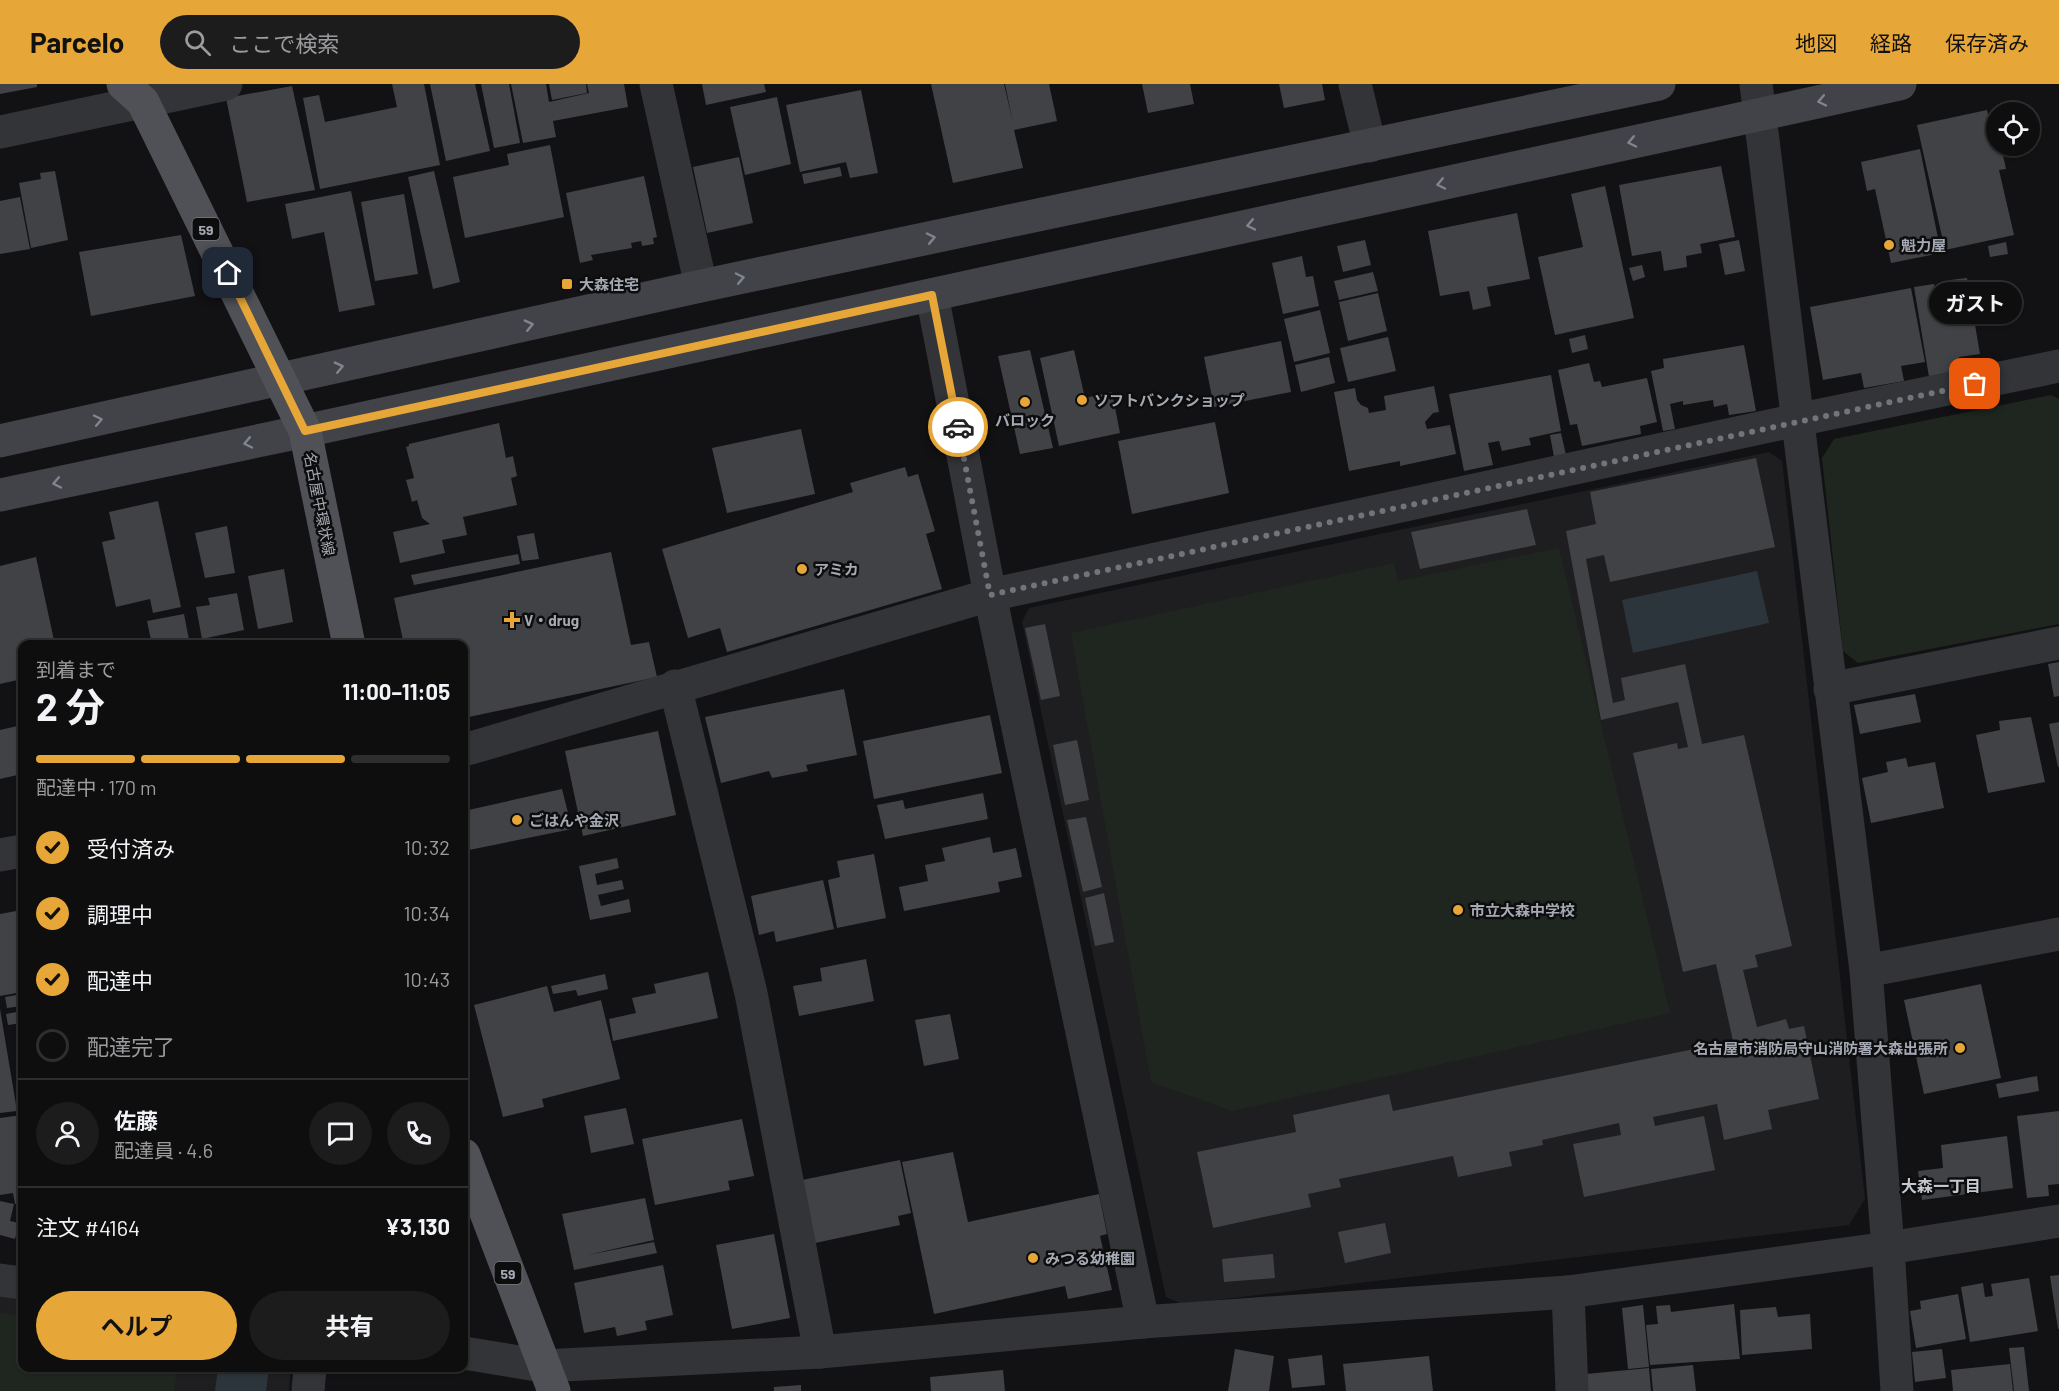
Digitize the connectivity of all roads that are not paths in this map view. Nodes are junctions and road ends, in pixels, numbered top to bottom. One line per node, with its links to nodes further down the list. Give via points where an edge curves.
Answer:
1 (226, 84): 6 (street)
2 (656, 84): 10 (street)
3 (1355, 84): 9 (street)
4 (1659, 84): 9 (street)
5 (1900, 84): 7 (street, one-way to 7)
6 (133, 93): 8 (street); 13 (main road, 名古屋中環状線 / 59)
7 (1758, 99): 11 (street, one-way to 11); 14 (street)
8 (0, 132)
9 (1370, 146): 10 (street, one-way to 9)
10 (701, 286): 13 (street, one-way to 10)
11 (932, 295): 15 (street); 18 (street)
12 (2059, 366): 14 (street)
13 (282, 380): 15 (main road, 名古屋中環状線 / 59); 16 (street, one-way to 13)
14 (1797, 420): 18 (street); 22 (street)
15 (305, 431): 17 (street, one-way to 17); 19 (main road, 名古屋中環状線 / 59)
16 (0, 441)
17 (0, 495)
18 (990, 595): 21 (street); 34 (street)
19 (348, 640)
20 (2059, 643): 22 (street)
21 (675, 686): 23 (street); 35 (street, via 751,993)
22 (1830, 689): 27 (street)
23 (468, 749)
24 (18, 852): 25 (street)
25 (0, 855)
26 (2059, 934): 27 (street)
27 (1866, 971): 30 (street)
28 (468, 1165): 38 (main road, 59)
29 (2059, 1221): 30 (street)
30 (1888, 1248): 33 (street); 41 (street)
31 (0, 1280): 32 (street)
32 (18, 1282)
33 (1568, 1292): 34 (street); 40 (street)
34 (1143, 1322): 35 (street)
35 (820, 1352): 38 (street)
36 (468, 1354): 38 (street)
37 (310, 1372): 39 (street)
38 (549, 1378)
39 (308, 1391)
40 (1572, 1391)
41 (1897, 1391)

